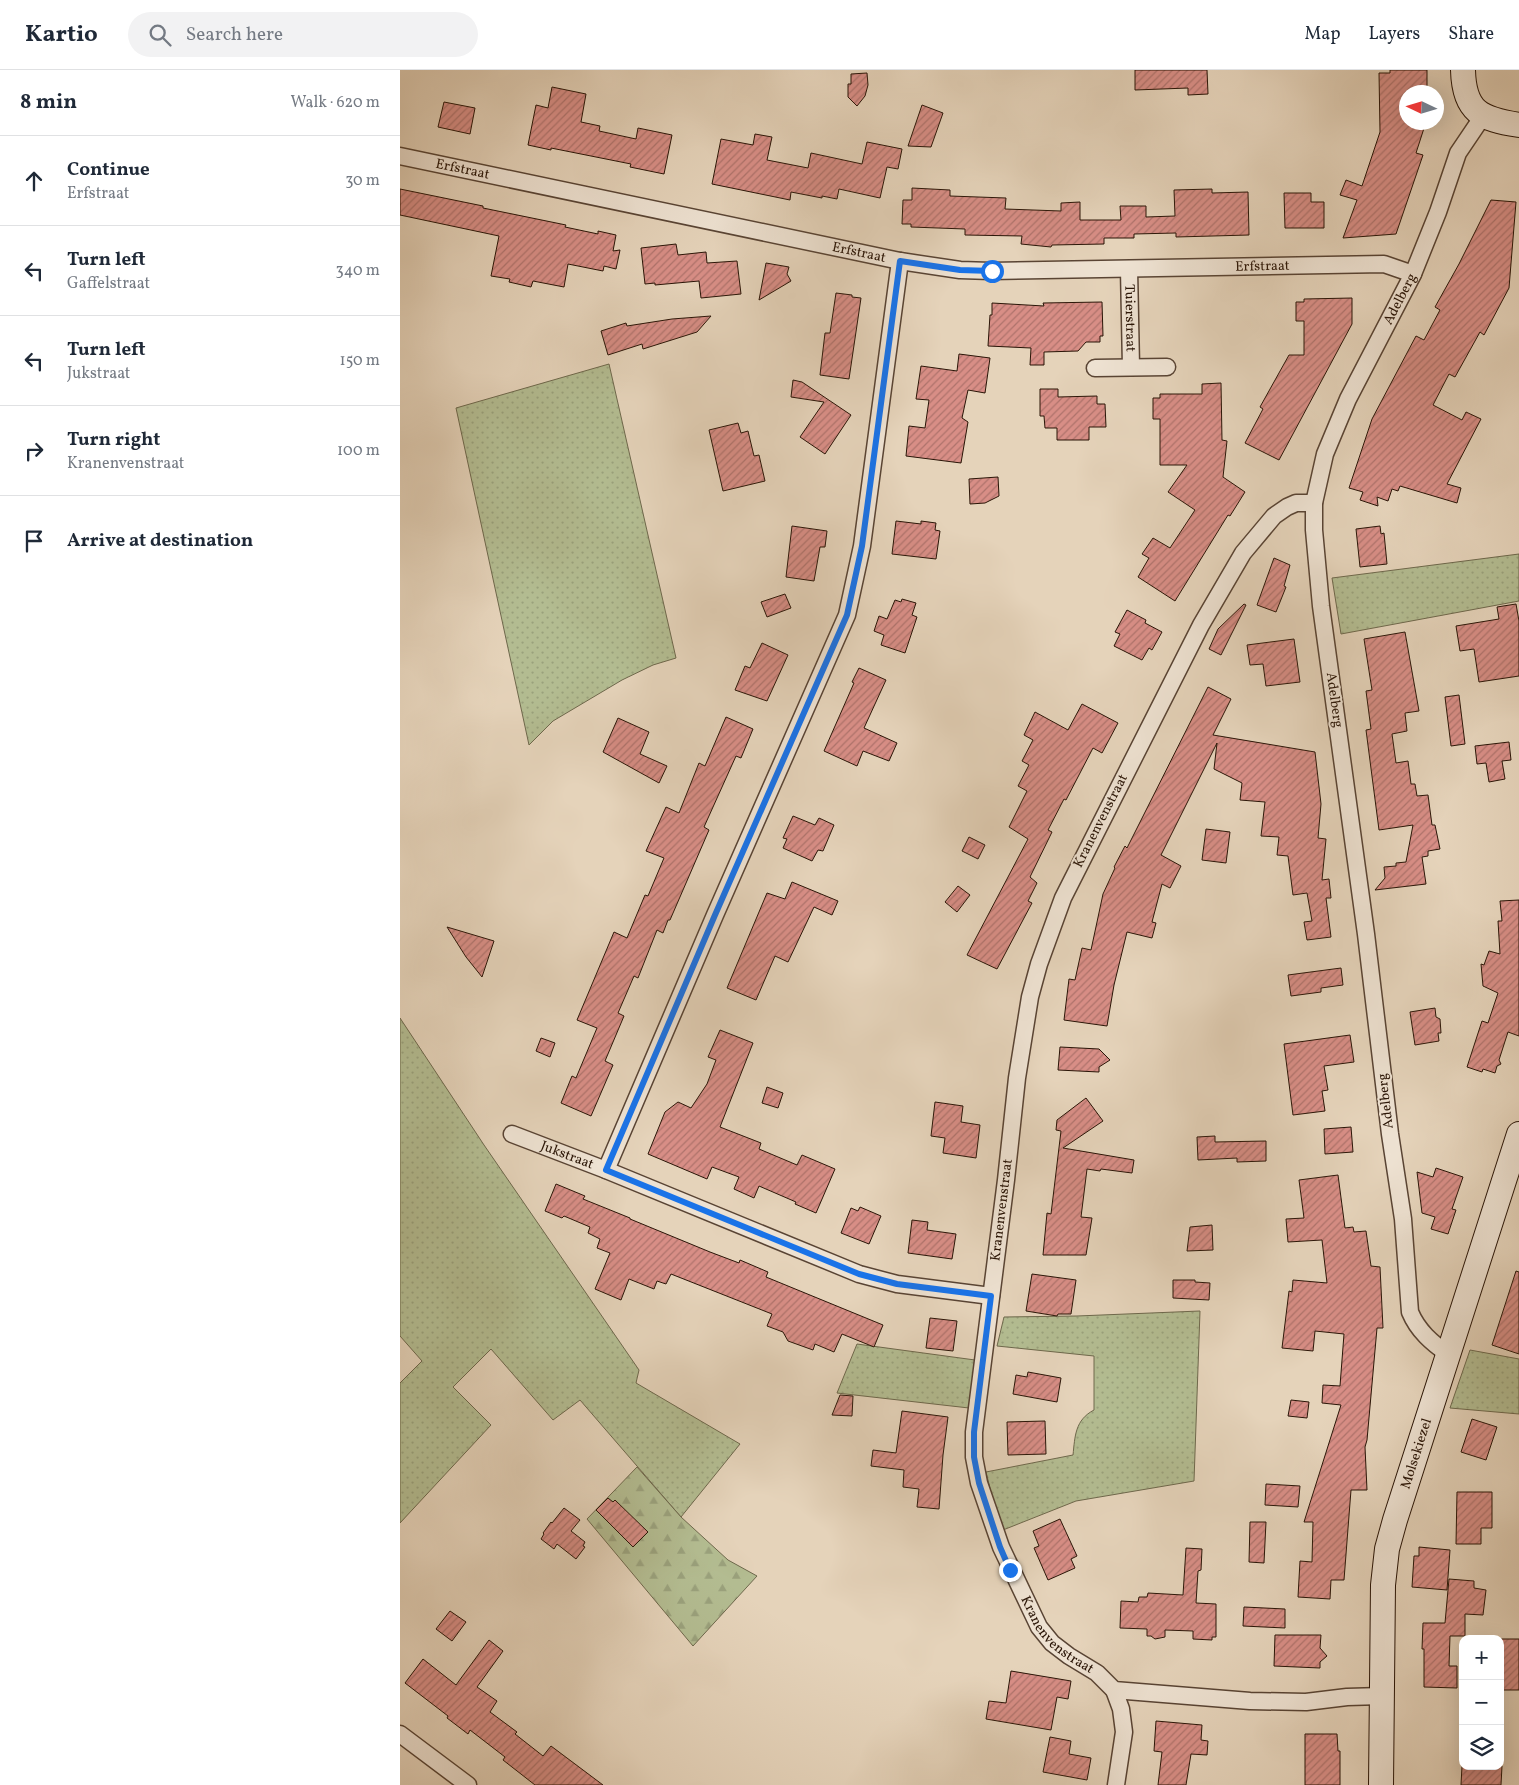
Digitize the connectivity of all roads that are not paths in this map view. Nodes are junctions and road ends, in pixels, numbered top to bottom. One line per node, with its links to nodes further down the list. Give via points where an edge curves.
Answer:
1 (1463, 70): 2 (main road, via 1468,99 1475,111)
2 (1483, 116): 3 (main road); 7 (street, Adelberg, via 1458,154)
3 (1519, 125)
4 (400, 156): 5 (street, Erfstraat)
5 (900, 261): 6 (street, Erfstraat, via 960,270); 14 (street, via 862,546 847,615)
6 (1130, 269): 7 (street, Erfstraat, via 1384,264); 9 (street, Tuierstraat)
7 (1413, 274): 11 (street, Adelberg, via 1341,416 1325,454)
8 (1167, 366): 9 (street, Tuierstraat)
9 (1131, 367): 10 (street, Tuierstraat)
10 (1094, 368)
11 (1314, 504): 15 (street, Kranenvenstraat, via 1296,503 1287,507 1274,516 1243,553 1201,625 1063,898 1030,997); 16 (street, Adelberg, via 1320,606 1403,1219 1410,1312 1426,1337)
12 (512, 1134): 14 (street, Jukstraat)
13 (1519, 1134): 16 (main road, Molsekiezel)
14 (606, 1170): 15 (street, Jukstraat, via 859,1274 897,1284)
15 (991, 1296): 17 (street, Kranenvenstraat, via 974,1432 979,1483 1000,1547 1039,1627 1052,1643 1096,1673)
16 (1448, 1354): 18 (main road, Molsekiezel, via 1387,1549 1383,1585)
17 (1114, 1690): 18 (street, via 1250,1702 1306,1702); 21 (street, via 1122,1709 1124,1732)
18 (1382, 1696): 22 (main road, Molsekiezel)
19 (400, 1734): 20 (street)
20 (468, 1785)
21 (1116, 1785)
22 (1381, 1785)

